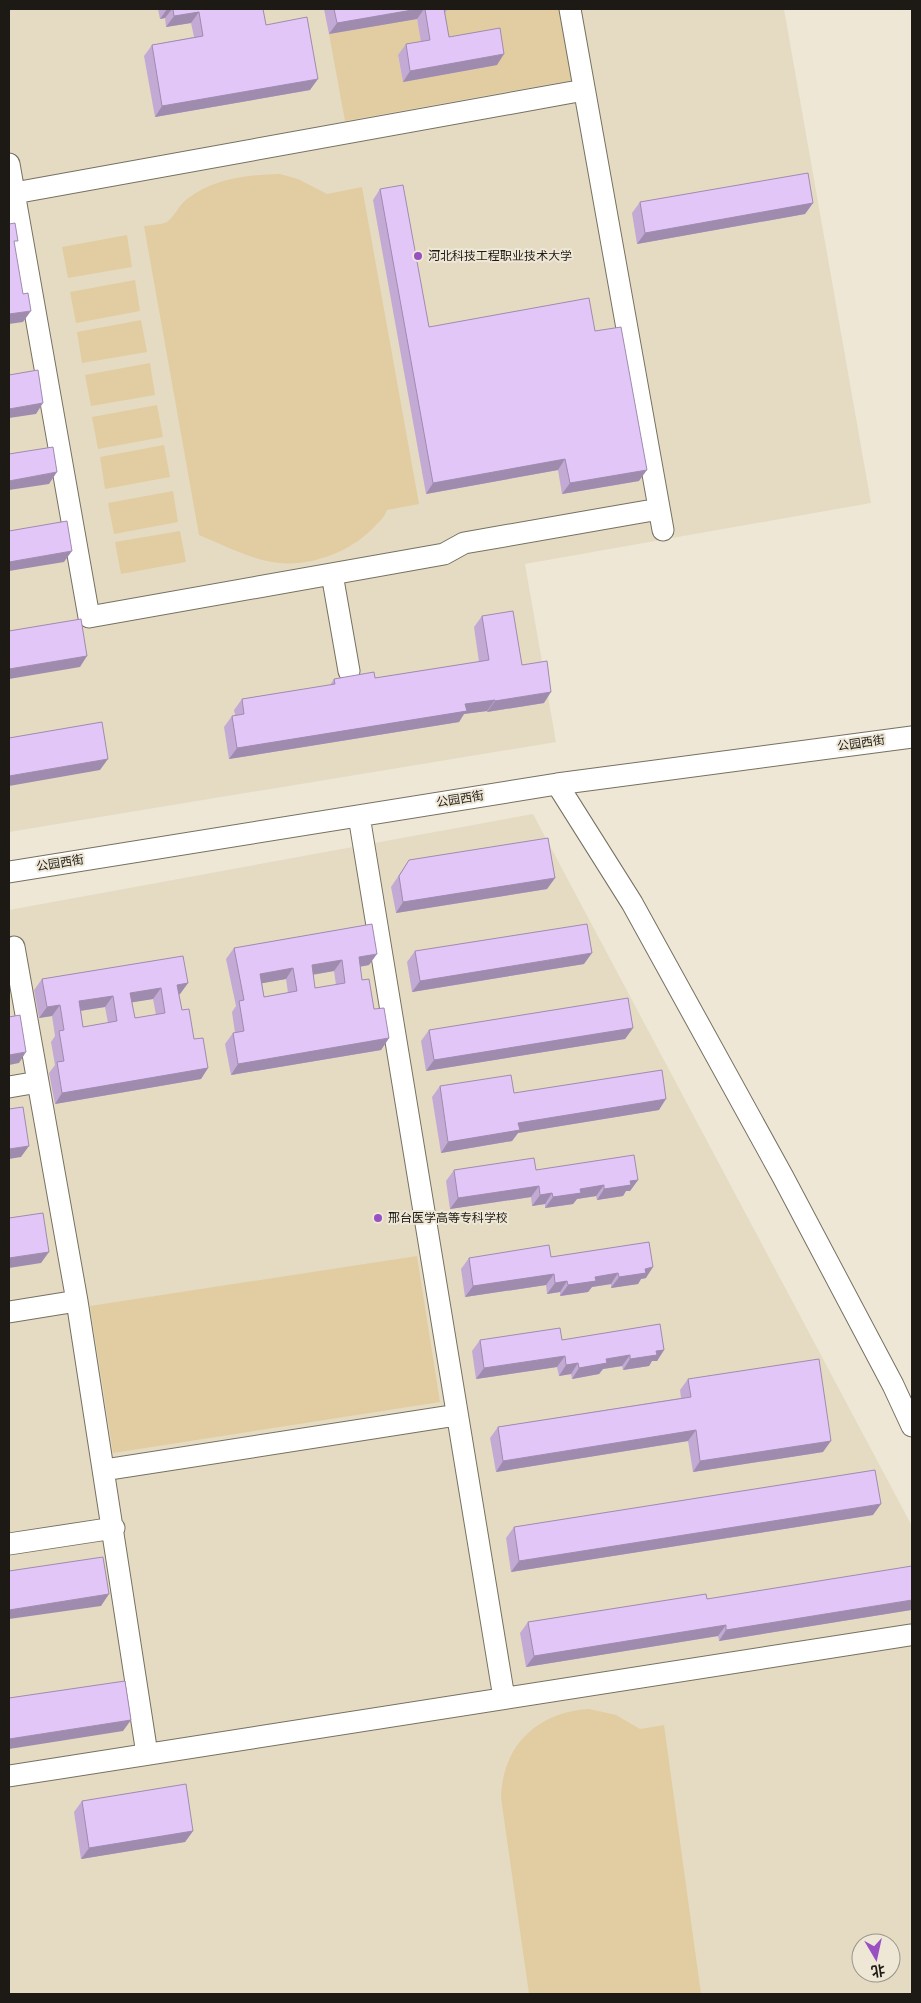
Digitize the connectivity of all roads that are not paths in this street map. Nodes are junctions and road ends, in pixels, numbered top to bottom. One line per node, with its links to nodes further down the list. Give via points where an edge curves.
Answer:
1 (570, 9): 2 (street)
2 (584, 90): 4 (street); 5 (street)
3 (9, 164): 4 (street)
4 (12, 194): 7 (street, via 89,617)
5 (659, 508): 6 (street); 7 (street, via 464,543 444,554)
6 (663, 530)
7 (332, 574): 8 (street)
8 (349, 670)
9 (912, 737): 10 (street, 公园西街)
10 (557, 784): 11 (street, 公园西街); 19 (street, via 637,912 792,1194)
11 (359, 816): 12 (street, 公园西街); 18 (street)
12 (9, 872)
13 (14, 947): 14 (street)
14 (38, 1082): 15 (street); 16 (street)
15 (9, 1087)
16 (77, 1301): 17 (street); 20 (street)
17 (9, 1312)
18 (457, 1414): 20 (street); 24 (street)
19 (912, 1426)
20 (104, 1470): 21 (street)
21 (114, 1528): 22 (street); 25 (street)
22 (9, 1544)
23 (910, 1635): 24 (street)
24 (504, 1698): 25 (street)
25 (147, 1754): 26 (street)
26 (9, 1776)

